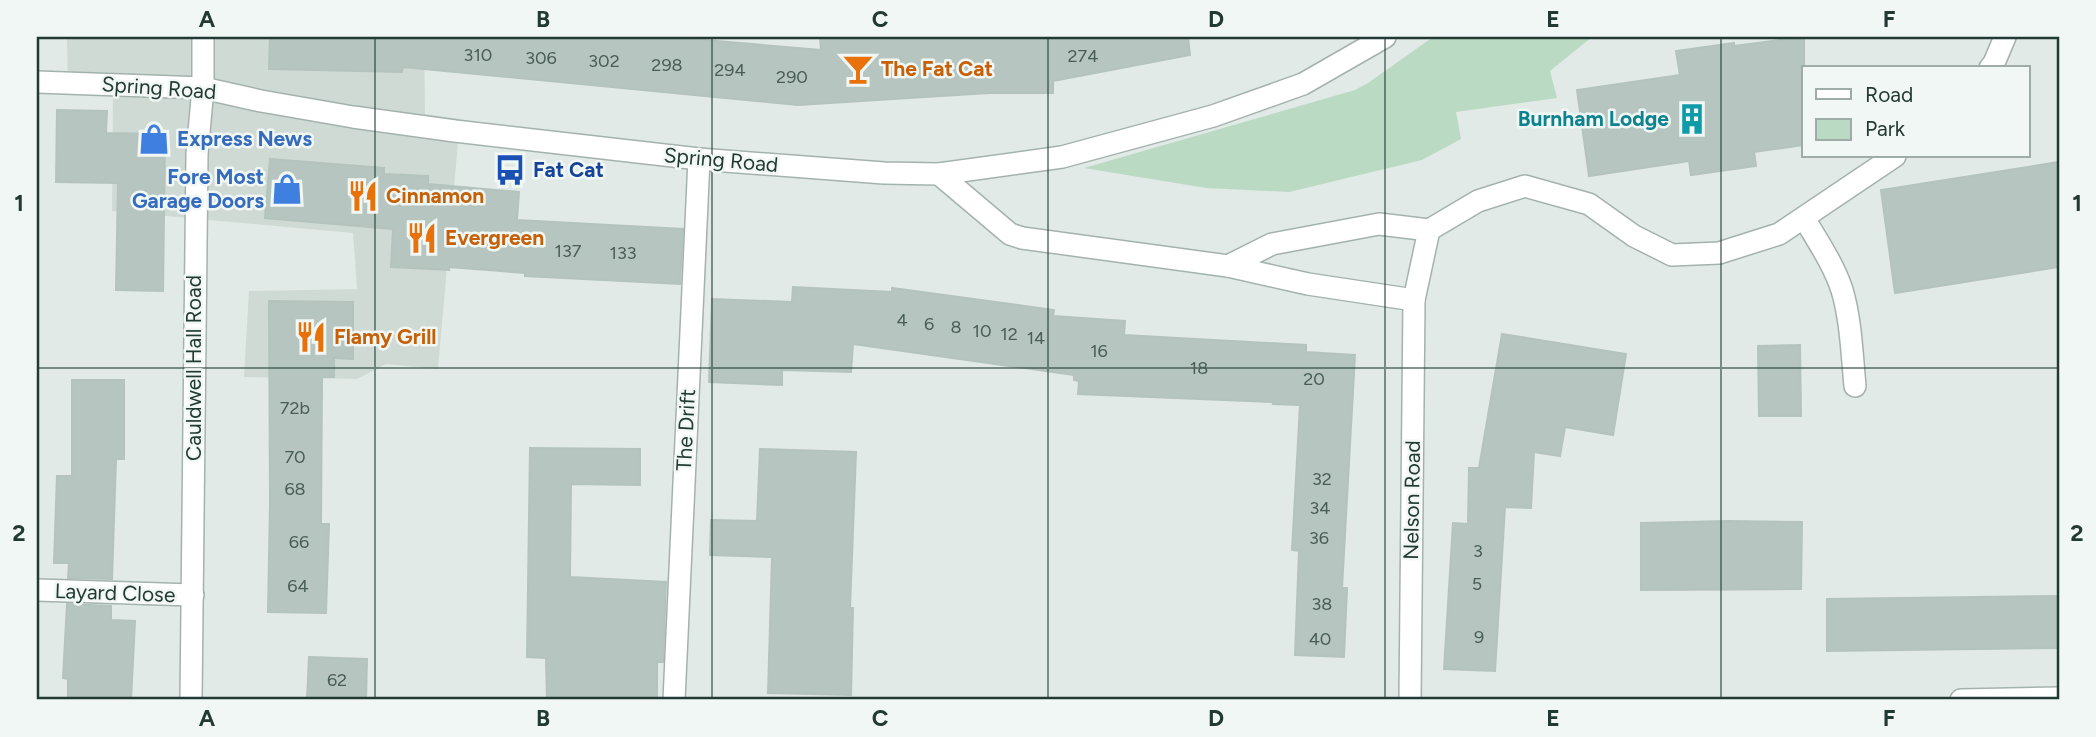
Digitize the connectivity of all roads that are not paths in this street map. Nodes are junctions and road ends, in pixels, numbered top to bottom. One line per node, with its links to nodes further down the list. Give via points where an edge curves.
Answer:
1 (203, 37): 6 (street, Cauldwell Hall Road)
2 (1385, 37): 9 (street, Spring Road, via 1303,84 1213,116 1062,157)
3 (2005, 37): 4 (street)
4 (1992, 66)
5 (37, 82): 6 (street, Spring Road)
6 (202, 88): 8 (street, Spring Road, via 353,117); 16 (street, Cauldwell Hall Road, via 196,167)
7 (1892, 158): 10 (street)
8 (699, 159): 9 (street, Spring Road); 19 (street, The Drift)
9 (939, 174): 12 (street, via 1010,234 1022,238)
10 (1804, 218): 11 (street, via 1779,234 1718,253 1672,254 1634,236 1589,204 1525,186 1478,201); 14 (street, via 1842,289)
11 (1429, 230): 12 (street, via 1379,224 1272,244); 13 (street, Nelson Road)
12 (1228, 266): 13 (street)
13 (1414, 300): 20 (street, Nelson Road)
14 (1856, 386)
15 (37, 590): 16 (street, Layard Close)
16 (193, 595): 18 (street, Cauldwell Hall Road)
17 (2059, 698): 21 (street)
18 (191, 700)
19 (674, 700)
20 (1410, 700)
21 (1961, 700)

